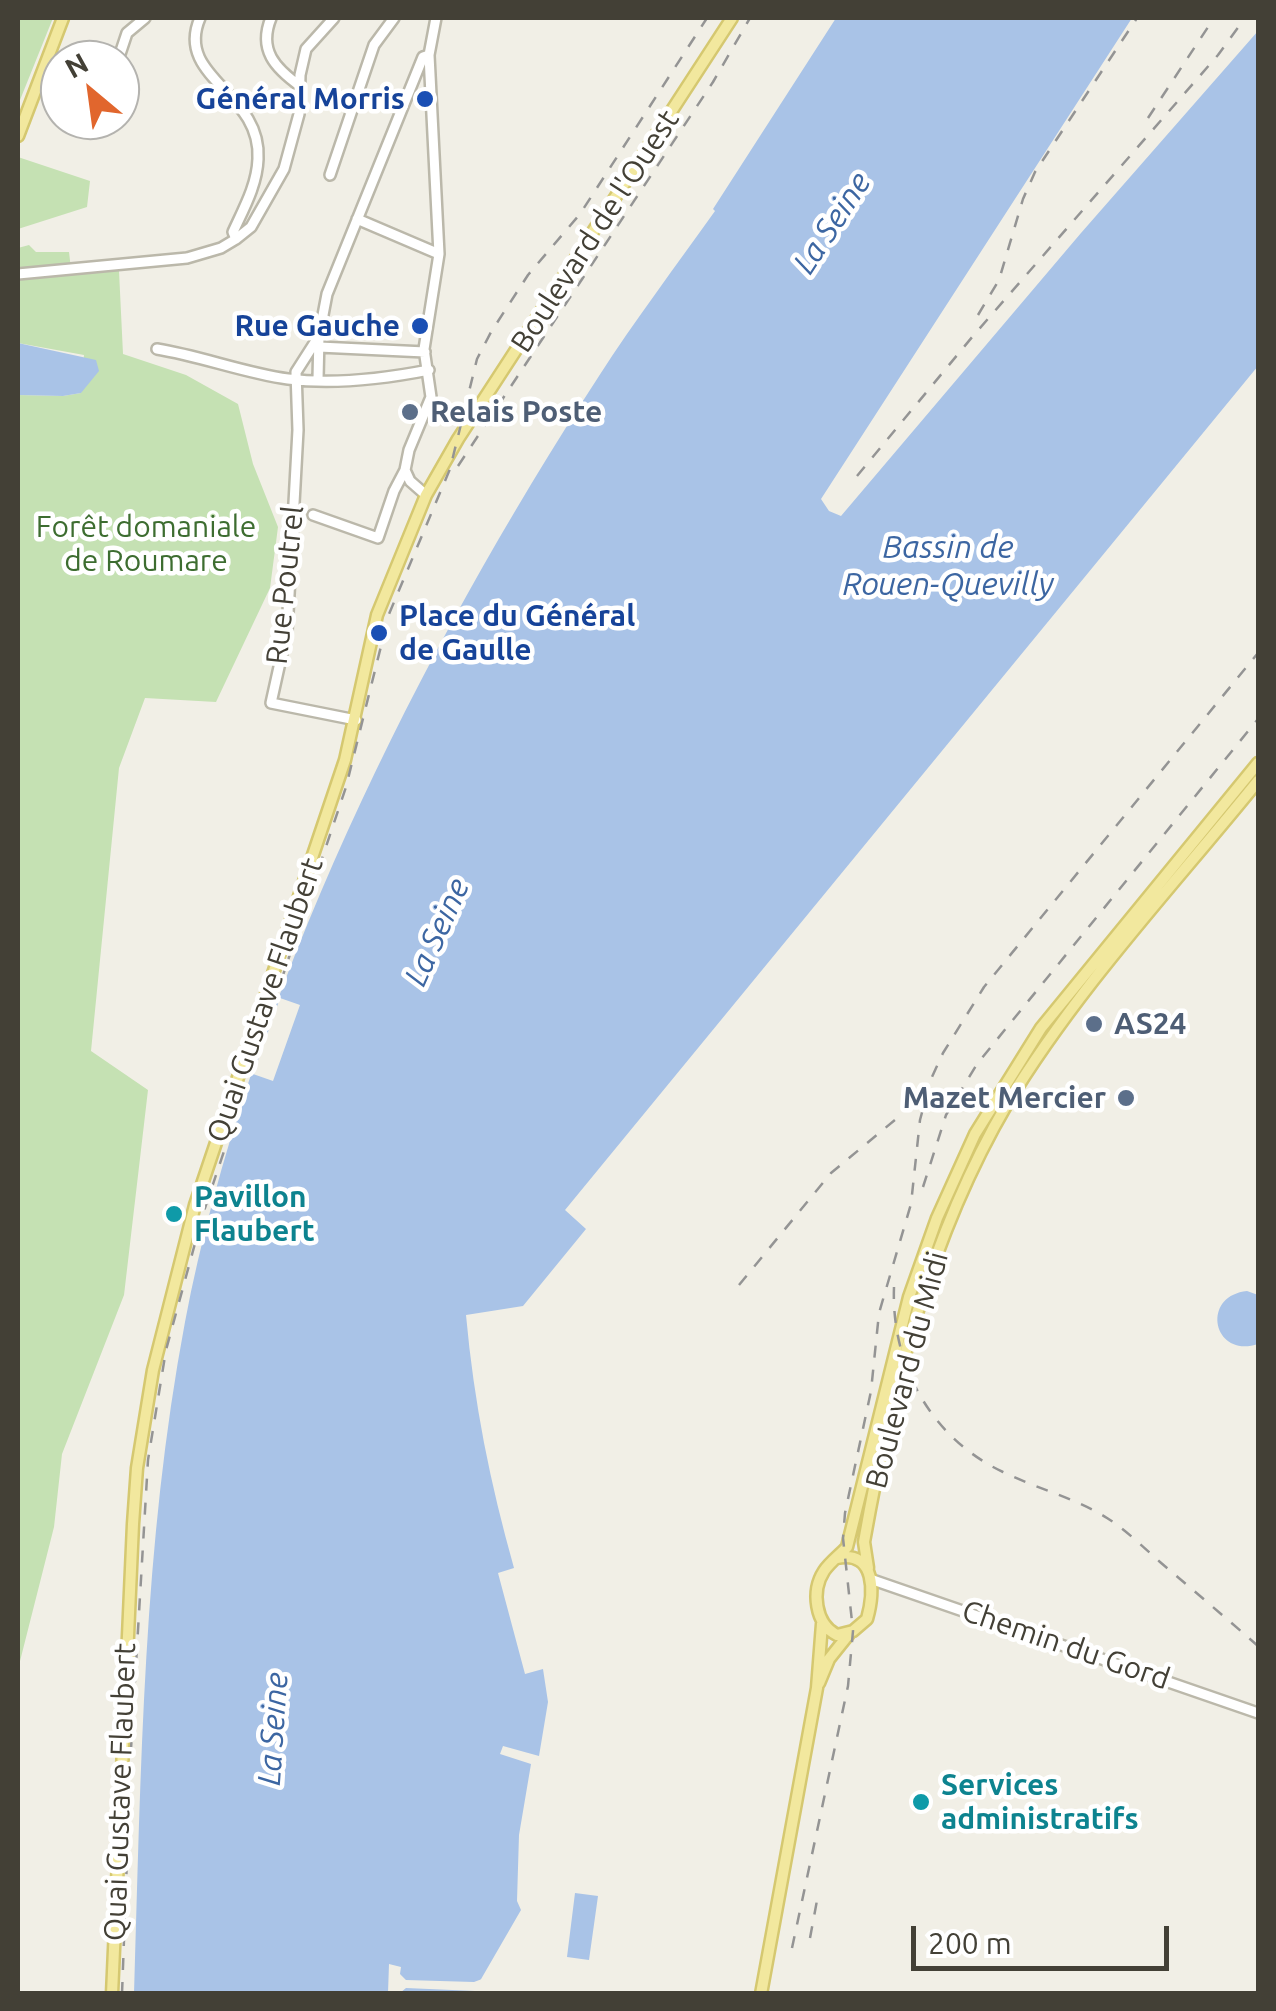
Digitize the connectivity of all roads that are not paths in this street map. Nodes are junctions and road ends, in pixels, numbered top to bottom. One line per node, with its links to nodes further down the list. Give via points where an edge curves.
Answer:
1 (63, 18): 13 (main road)
2 (145, 18): 10 (street)
3 (200, 18): 16 (street, via 195,46 202,65 238,101 256,139 255,184)
4 (271, 18): 12 (street, via 269,58)
5 (334, 18): 12 (street, via 306,49)
6 (394, 18): 14 (street, via 374,45)
7 (426, 18): 9 (street)
8 (732, 18): 26 (main road, Boulevard de l'Ouest)
9 (434, 22): 11 (street)
10 (125, 40)
11 (429, 55): 15 (street); 17 (street)
12 (300, 86): 16 (street, via 300,114 284,169 251,227)
13 (18, 136)
14 (330, 176)
15 (357, 219): 17 (street); 19 (street, via 327,294)
16 (236, 239): 18 (street, via 187,258)
17 (439, 254): 21 (street)
18 (18, 274)
19 (319, 342): 21 (street); 23 (street); 24 (street)
20 (158, 349): 23 (street)
21 (425, 352): 22 (street)
22 (429, 370): 24 (street, via 377,380); 25 (street, via 429,407)
23 (295, 379): 24 (street); 28 (street, Rue Poutrel, via 287,630 271,703)
24 (318, 379)
25 (405, 470): 26 (street); 27 (street, via 378,538)
26 (426, 495): 28 (main road, Quai Gustave Flaubert, via 377,615)
27 (312, 516)
28 (356, 720): 41 (main road, Quai Gustave Flaubert, via 195,1204 152,1370 133,1524)
29 (1258, 763): 31 (main road, Boulevard du Midi)
30 (1258, 781): 32 (main road, Boulevard du Midi, via 1070,1011)
31 (1036, 1036): 32 (main road, Boulevard du Midi); 33 (main road, Boulevard du Midi)
32 (994, 1121): 33 (main road, Boulevard du Midi); 35 (main road, Boulevard du Midi, via 949,1220 909,1337 864,1542)
33 (975, 1134): 34 (main road, Boulevard du Midi, via 909,1297 847,1547)
34 (837, 1558): 35 (main road, via 848,1556); 37 (main road, via 825,1568 818,1590)
35 (868, 1568): 36 (main road)
36 (873, 1580): 38 (main road, via 867,1620); 40 (street, Chemin du Gord)
37 (822, 1624): 38 (main road, via 836,1635); 39 (main road)
38 (850, 1632): 39 (main road)
39 (817, 1688): 42 (main road)
40 (1258, 1713)
41 (112, 1994)
42 (760, 1994)

